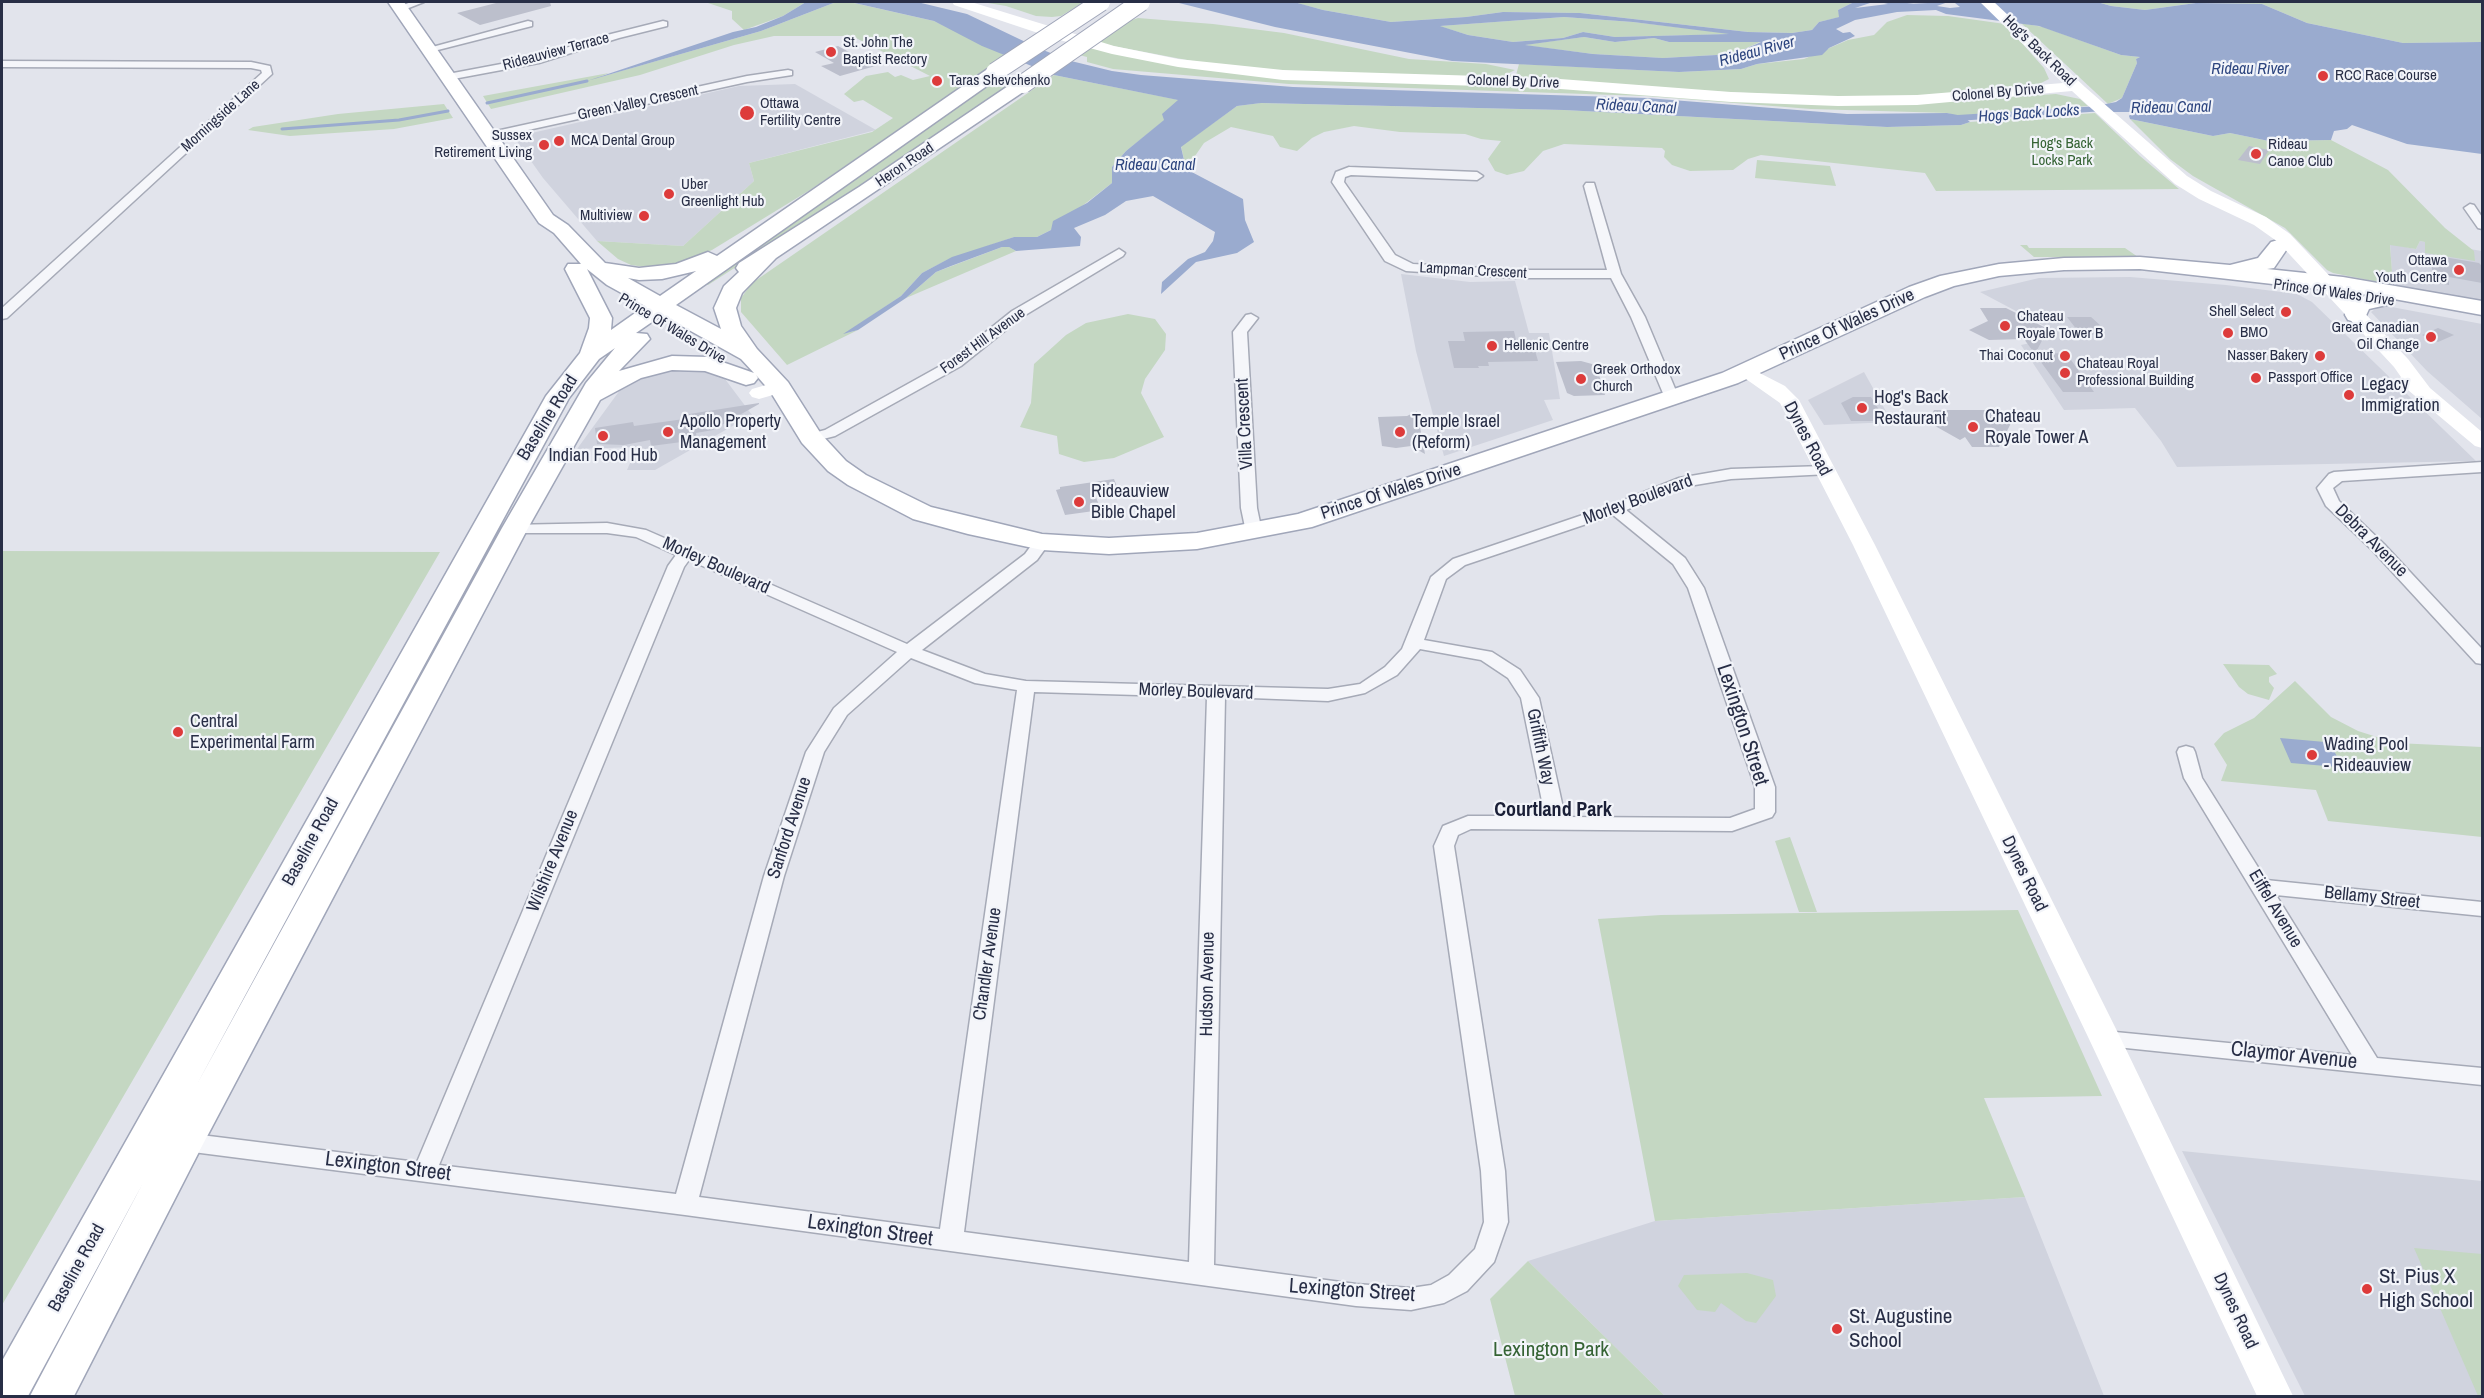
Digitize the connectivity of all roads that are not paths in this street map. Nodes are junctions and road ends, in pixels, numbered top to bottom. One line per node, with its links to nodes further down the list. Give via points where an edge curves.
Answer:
1 (419, 2): 6 (street)
2 (959, 2): 15 (main road, Colonel By Drive, via 1112,50 1178,63 1283,75 1547,83 1838,101 1917,100)
3 (1101, 2): 18 (main road, Heron Road, bridge)
4 (1141, 2): 25 (main road, Heron Road, bridge)
5 (1987, 2): 10 (main road, Hog's Back Road)
6 (398, 5): 9 (main road, Prince Of Wales Drive)
7 (528, 24): 9 (street)
8 (663, 24): 13 (street, Rideauview Terrace, via 535,61)
9 (430, 49): 13 (main road, Prince Of Wales Drive)
10 (2041, 52): 14 (main road, Hog's Back Road); 15 (main road, via 2053,80)
11 (2, 64): 35 (street, Morningside Lane, via 251,65 266,68 267,74)
12 (788, 73): 17 (street, Green Valley Crescent)
13 (448, 77): 17 (main road, Prince Of Wales Drive)
14 (2076, 86): 15 (main road, Colonel By Drive); 16 (main road, Hog's Back Road)
15 (2036, 90): 16 (main road)
16 (2092, 101): 22 (main road, Hog's Back Road, via 2181,180)
17 (488, 136): 28 (main road, Prince Of Wales Drive, via 546,219 547,232)
18 (850, 172): 28 (main road, via 693,266 645,274); 34 (main road, Heron Road)
19 (1477, 176): 30 (street, Lampman Crescent, via 1349,171 1340,175 1338,182 1390,258 1411,268)
20 (1590, 186): 30 (street)
21 (2470, 208): 23 (street)
22 (2234, 209): 24 (main road, Hog's Back Road); 31 (main road, Hog's Back Road, via 2284,238)
23 (2482, 225)
24 (2278, 246): 29 (main road, via 2261,265); 31 (main road, Hog's Back Road)
25 (775, 250): 34 (main road, Heron Road); 40 (main road, via 732,291 724,308 730,326)
26 (1119, 253): 46 (street, Forest Hill Avenue, via 1017,314 956,363 830,433)
27 (2114, 264): 29 (main road, Prince Of Wales Drive); 31 (main road, Prince Of Wales Drive); 41 (main road, Prince Of Wales Drive, via 2028,266 1943,282)
28 (584, 266): 34 (main road, Prince Of Wales Drive); 39 (main road, via 601,318)
29 (2216, 270): 31 (main road, Prince Of Wales Drive)
30 (1615, 274): 44 (street)
31 (2322, 285): 32 (main road, Prince Of Wales Drive); 33 (main road, Prince Of Wales Drive); 36 (main road); 43 (main road, via 2346,325 2385,365)
32 (2383, 299): 36 (main road, via 2359,304); 37 (main road, Prince Of Wales Drive)
33 (2482, 308)
34 (662, 313): 39 (main road, Baseline Road); 40 (main road, Prince Of Wales Drive); 42 (main road, Prince Of Wales Drive); 45 (main road, Baseline Road, via 616,359)
35 (2, 315)
36 (2356, 315): 43 (main road)
37 (2482, 316)
38 (1251, 318): 52 (street, Villa Crescent, via 1240,332 1249,508)
39 (591, 354): 72 (main road, Baseline Road, via 558,396 508,484)
40 (749, 354): 42 (main road, Prince Of Wales Drive)
41 (1746, 372): 44 (main road, Prince Of Wales Drive); 49 (main road, Dynes Road, via 1789,400)
42 (762, 386): 45 (main road, via 708,364 686,362 663,364 626,376); 46 (main road, Prince Of Wales Drive, via 786,418)
43 (2421, 390): 47 (main road)
44 (1672, 398): 52 (main road, Prince Of Wales Drive, via 1326,514)
45 (588, 400): 51 (main road, Baseline Road)
46 (810, 436): 53 (main road, Prince Of Wales Drive, via 837,466 910,508)
47 (2482, 442)
48 (2482, 467): 57 (street, Debra Avenue, via 2334,477 2325,488 2332,503)
49 (1824, 471): 50 (street, Morley Boulevard, via 1704,477); 64 (main road, Dynes Road, via 1864,545)
50 (1615, 509): 55 (street, Morley Boulevard, via 1459,562 1439,577); 61 (street, Lexington Street, via 1679,561 1696,588 1765,787 1765,812 1732,825)
51 (515, 528): 54 (street, Morley Boulevard, via 629,531); 67 (main road, Baseline Road)
52 (1254, 532): 53 (main road, Prince Of Wales Drive, via 1149,545)
53 (1042, 542): 56 (street, Sanford Avenue, via 1031,557)
54 (686, 553): 56 (street, Morley Boulevard); 68 (street, Wilshire Avenue, via 676,566)
55 (1414, 643): 59 (street, Morley Boulevard, via 1392,671 1365,688 1328,695); 61 (street, Griffith Way, via 1486,656 1514,674 1530,698)
56 (909, 651): 58 (street, Morley Boulevard, via 981,679); 69 (street, Sanford Avenue, via 840,712 814,752 774,876)
57 (2482, 659)
58 (1026, 686): 59 (street, Morley Boulevard); 70 (street, Chandler Avenue)
59 (1216, 693): 71 (street, Hudson Avenue)
60 (2186, 752): 62 (street, Eiffel Avenue, via 2193,778)
61 (1556, 822): 71 (street, Lexington Street, via 1468,822 1450,831 1444,846 1493,1171 1496,1222 1485,1254 1458,1283 1435,1295 1411,1299)
62 (2262, 887): 63 (street, Bellamy Street); 65 (street, Eiffel Avenue)
63 (2482, 909)
64 (2105, 1039): 65 (street, Claymor Avenue); 74 (main road, Dynes Road)
65 (2369, 1064): 66 (street, Claymor Avenue)
66 (2482, 1077)
67 (185, 1142): 68 (street, Lexington Street); 73 (main road, Baseline Road)
68 (425, 1171): 69 (street, Lexington Street)
69 (685, 1205): 70 (street, Lexington Street)
70 (950, 1242): 71 (street, Lexington Street)
71 (1201, 1275)
72 (5, 1396)
73 (52, 1396)
74 (2275, 1396)

